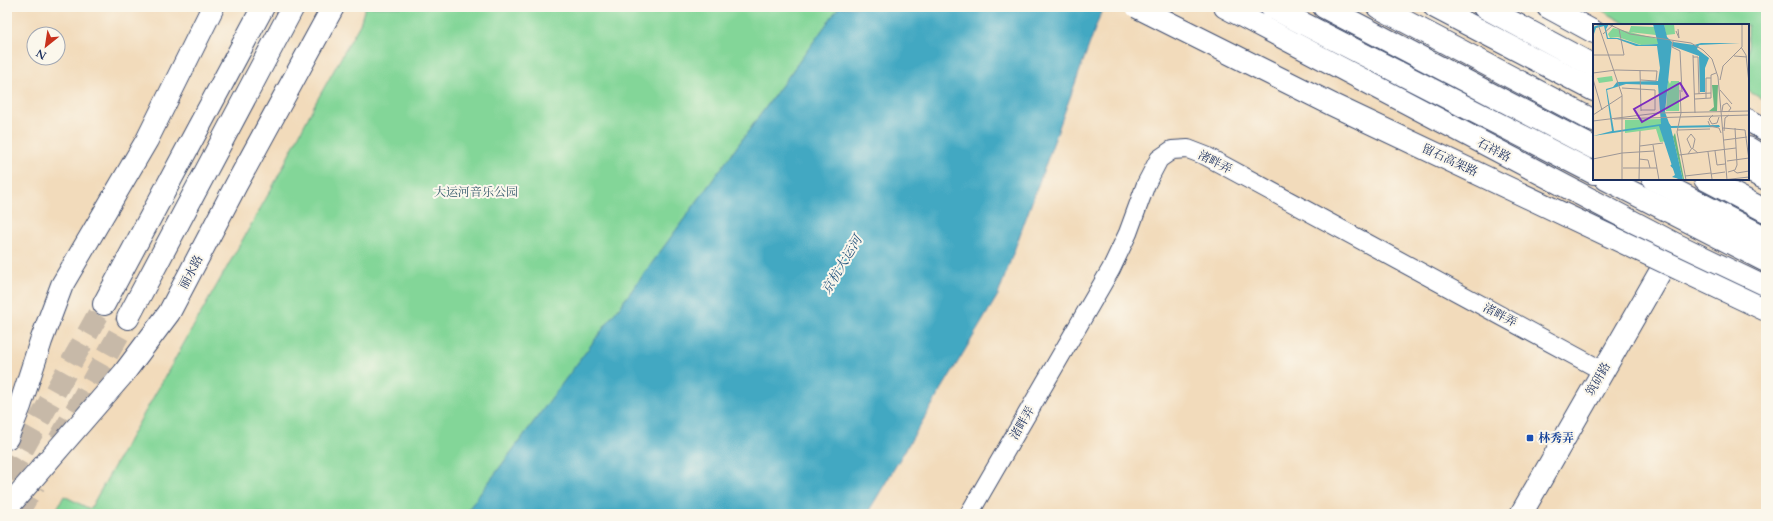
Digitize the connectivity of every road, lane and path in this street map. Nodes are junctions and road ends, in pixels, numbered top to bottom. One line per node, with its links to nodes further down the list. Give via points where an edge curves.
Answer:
1 (213, 7): 37 (main road, via 147,140 62,285)
2 (263, 7): 33 (main road)
3 (293, 7): 35 (main road)
4 (333, 7): 38 (main road, 丽水路, via 169,313 124,373)
5 (1137, 7): 34 (main road, 留石高架路, bridge, via 1333,105)
6 (1225, 7): 30 (main road, 石祥路)
7 (1271, 7): 23 (main road)
8 (1324, 7): 19 (main road)
9 (1378, 7): 16 (main road)
10 (1435, 7): 15 (main road)
11 (1484, 7): 14 (main road)
12 (1548, 7): 13 (main road)
13 (1593, 31)
14 (1593, 65)
15 (1593, 89)
16 (1593, 119)
17 (1749, 121): 18 (main road)
18 (1766, 130)
19 (1593, 147)
20 (1749, 149): 21 (main road)
21 (1766, 159)
22 (1749, 170): 24 (main road)
23 (1593, 172)
24 (1766, 179)
25 (1608, 180): 31 (main road)
26 (1655, 180): 29 (main road)
27 (1707, 180): 28 (main road)
28 (1766, 211)
29 (1766, 238)
30 (1675, 244): 32 (main road, 石祥路); 36 (main road, 筑研路)
31 (1766, 261)
32 (1766, 288)
33 (104, 304)
34 (1766, 310)
35 (128, 318)
36 (1603, 371): 39 (street, 渚畔弄, via 1206,156 1188,149 1172,150 1159,159 1111,269); 40 (main road, 筑研路)
37 (7, 438)
38 (7, 508)
39 (969, 514)
40 (1521, 514)

